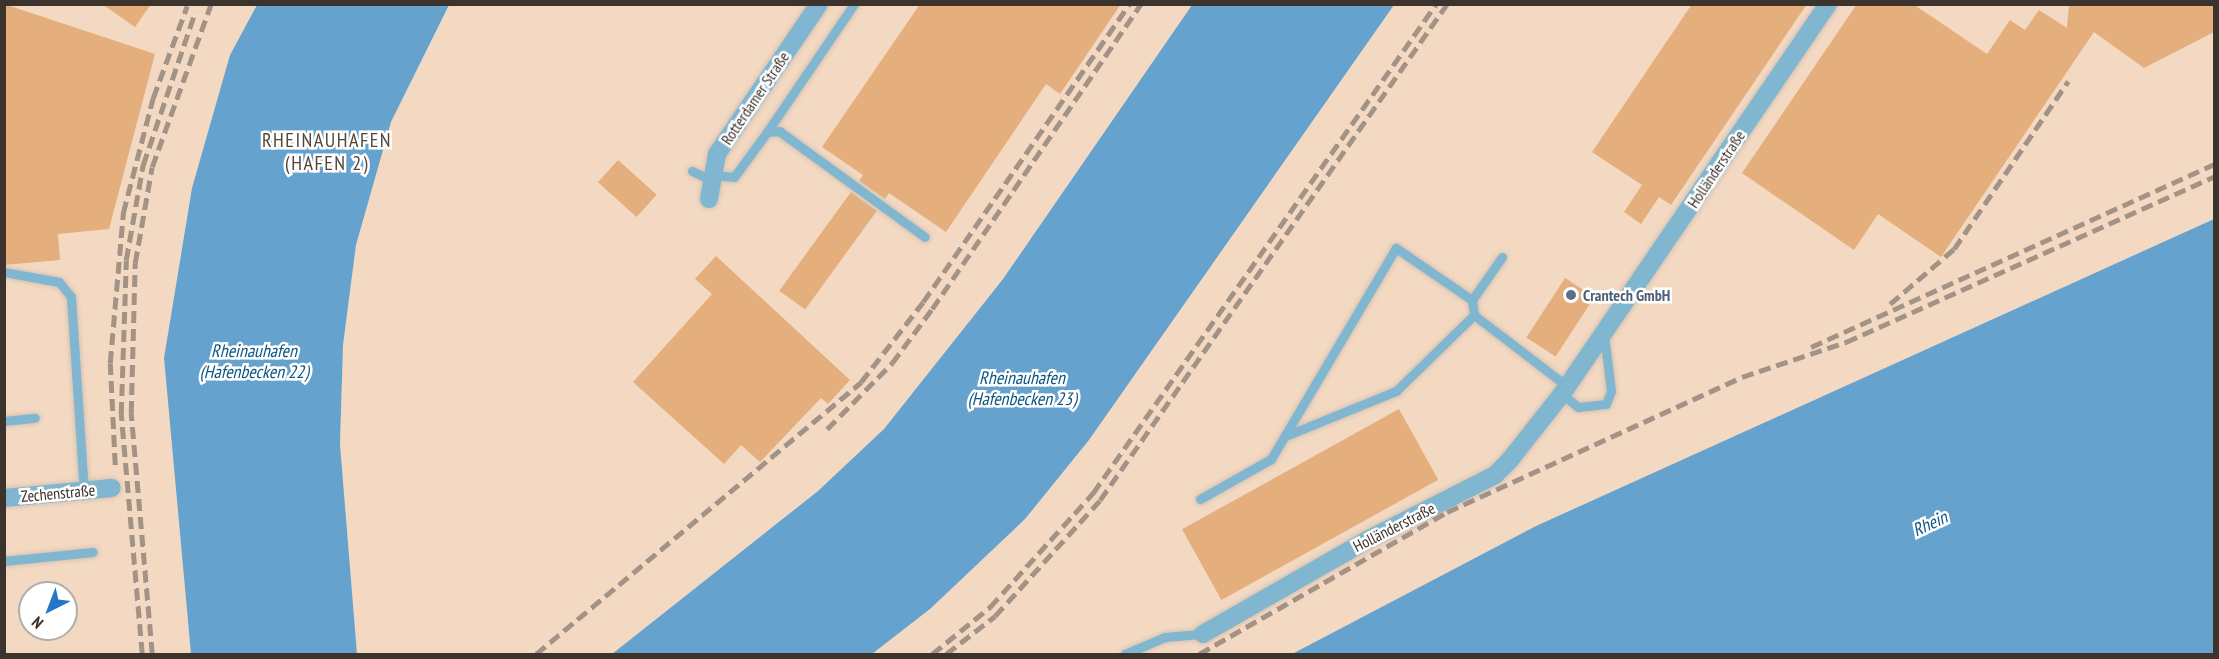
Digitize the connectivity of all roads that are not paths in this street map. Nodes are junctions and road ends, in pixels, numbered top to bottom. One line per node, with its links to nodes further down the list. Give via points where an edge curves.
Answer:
1 (819, 4): 6 (street, Rotterdamer Straße, via 717,154)
2 (854, 4): 4 (lane)
3 (1828, 4): 13 (street, Holländerstraße)
4 (767, 132): 6 (lane, via 740,173); 8 (lane, via 779,131 807,149)
5 (692, 171): 6 (lane)
6 (714, 178): 7 (street, Rotterdamer Straße)
7 (709, 199)
8 (925, 237)
9 (1502, 257): 11 (lane)
10 (4, 272): 19 (lane, via 59,282 71,297)
11 (1472, 300): 12 (lane); 17 (lane, via 1396,248)
12 (1474, 315): 14 (lane); 17 (lane, via 1396,391)
13 (1604, 333): 14 (street, Holländerstraße); 14 (lane, via 1611,391 1606,404 1578,407)
14 (1564, 390): 24 (street, Holländerstraße, via 1495,476 1367,540)
15 (34, 418): 16 (lane)
16 (4, 421)
17 (1288, 435): 21 (lane, via 1270,459)
18 (112, 488): 19 (street, Zechenstraße)
19 (84, 491): 20 (street, Zechenstraße)
20 (4, 498)
21 (1200, 499)
22 (93, 552): 23 (lane)
23 (4, 561)
24 (1203, 634): 25 (lane, via 1165,637)
25 (1125, 654)

